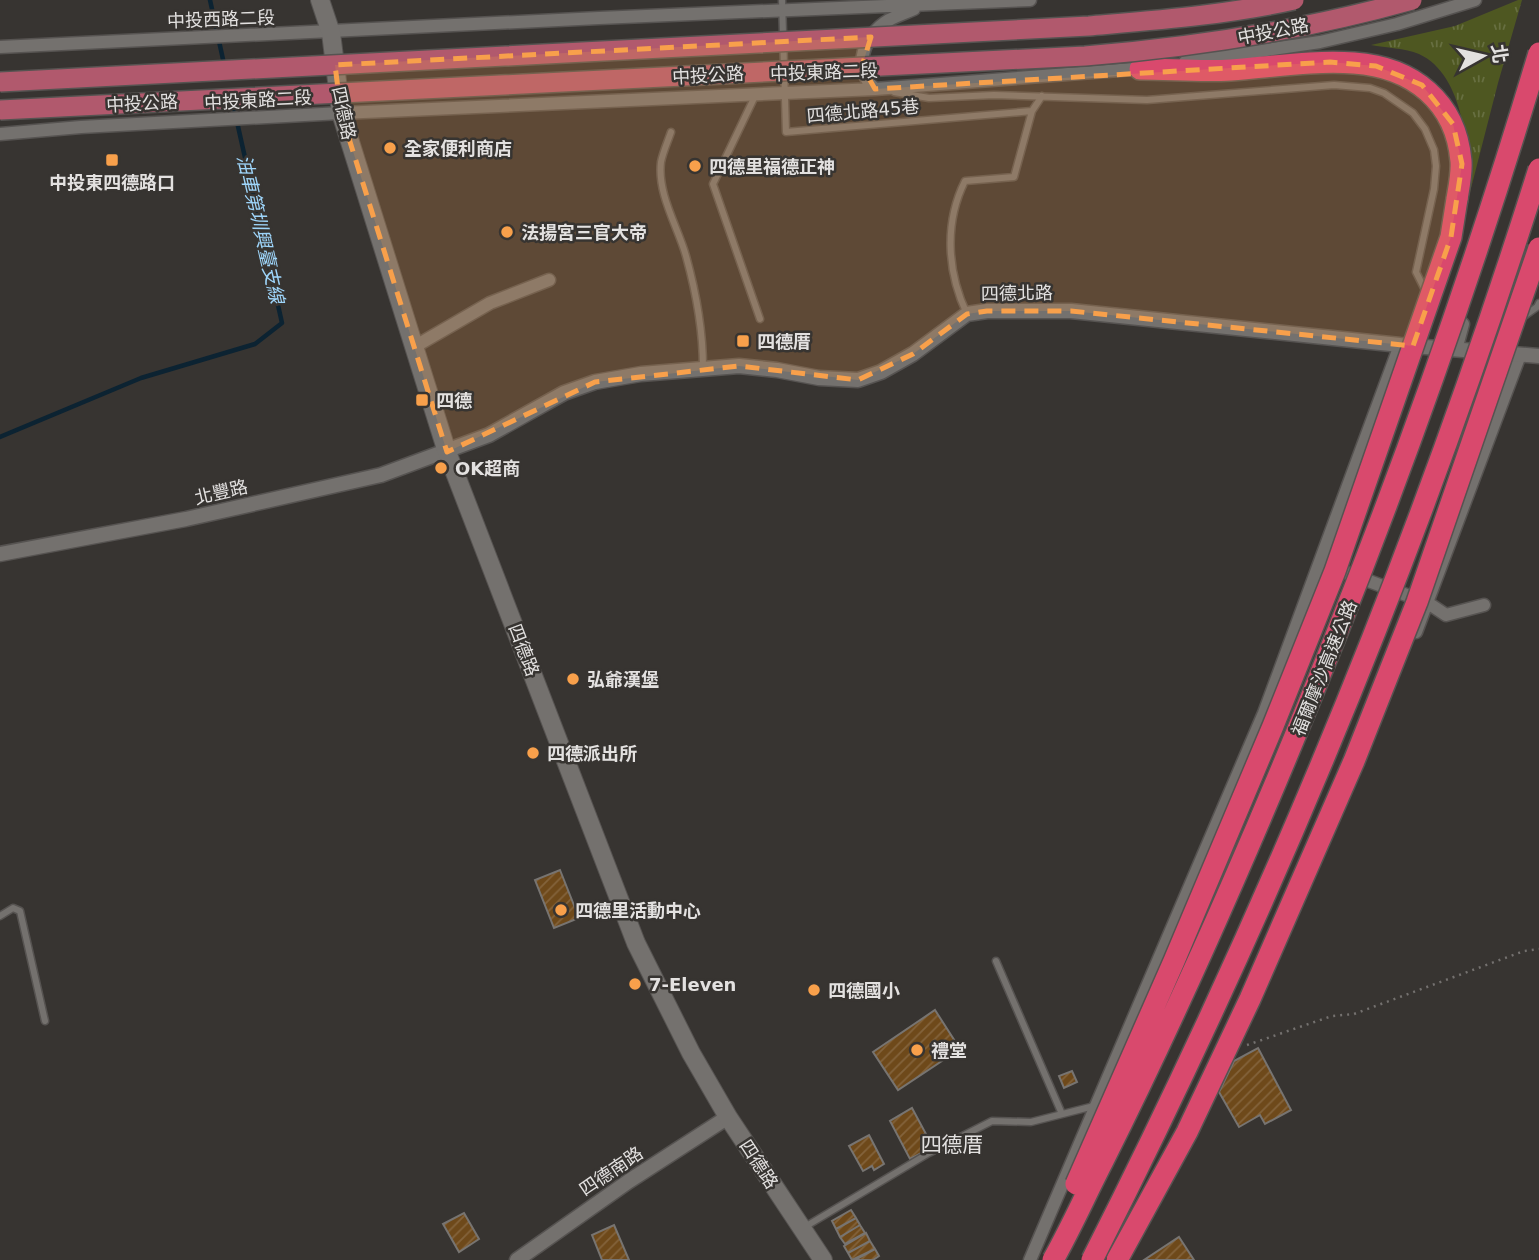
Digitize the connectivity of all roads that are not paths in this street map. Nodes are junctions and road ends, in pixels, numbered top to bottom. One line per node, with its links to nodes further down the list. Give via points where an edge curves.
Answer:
1 (320, 0): 8 (main road, 四德路)
2 (1030, 0): 7 (street, 中投西路二段)
3 (1294, 0): 12 (main road, 中投公路, bridge, via 1191,18 1089,26)
4 (1412, 0): 17 (main road, 中投公路, bridge, via 1210,44 1085,56)
5 (1475, 0): 11 (street, 中投東路二段, via 1320,42)
6 (782, 6): 7 (street, 中投西路二段); 8 (street, 中投西路二段); 14 (lane, 四德北路45巷)
7 (920, 6): 13 (street, via 887,21 866,43 862,66 866,81)
8 (331, 33): 9 (street, 中投西路二段); 19 (main road, 四德路)
9 (0, 47)
10 (1539, 53): 55 (highway, 福爾摩沙高速公路, bridge, via 1465,285 1359,580 1297,735 1190,979)
11 (1140, 69): 13 (street, 中投東路二段); 54 (highway, bridge, via 1227,70 1330,62 1376,66 1422,85 1445,109 1462,164 1451,237 1335,571 1159,996)
12 (0, 82)
13 (875, 89): 14 (street, 中投東路二段); 16 (lane, via 929,99)
14 (786, 91): 15 (street, 中投東路二段); 18 (lane, 四德北路45巷, via 786,132)
15 (757, 92): 19 (street, 中投東路二段); 29 (lane, via 713,184)
16 (1042, 96): 18 (lane); 26 (lane, via 1147,100 1334,85 1384,93 1413,113 1434,150 1434,189 1416,272)
17 (0, 110)
18 (1032, 111): 27 (lane, via 1014,177 965,181 954,207 951,273)
19 (341, 113): 21 (street, 中投東路二段); 34 (main road, 四德路)
20 (671, 132): 38 (lane, via 661,163 663,183 699,314)
21 (0, 134)
22 (1539, 169): 56 (highway, 福爾摩沙高速公路, bridge, via 1486,332 1391,593 1328,748 1166,1115)
23 (1539, 247): 57 (highway, bridge, via 1417,602 1354,761 1187,1132)
24 (549, 280): 34 (street, via 490,303)
25 (1539, 303): 30 (lane, via 1518,320)
26 (1435, 310)
27 (967, 314): 33 (street, 四德北路, via 1071,311); 38 (street, 四德北路, via 913,354 859,380 739,366)
28 (1445, 315): 31 (lane)
29 (761, 320)
30 (1505, 323)
31 (1463, 324): 32 (lane); 35 (street)
32 (1491, 325)
33 (1400, 345): 35 (street, 四德北路); 41 (street)
34 (414, 347): 39 (main road, 四德路)
35 (1456, 350): 36 (street, 四德北路)
36 (1520, 355): 37 (street, 四德北路); 42 (street)
37 (1539, 356)
38 (703, 369): 39 (street, 四德北路, via 595,382)
39 (447, 452): 40 (street, 北豐路, via 355,481); 49 (main road, 四德路, via 636,943)
40 (0, 554)
41 (1320, 563): 42 (street); 47 (street, via 1264,713)
42 (1428, 603): 43 (street, via 1446,615); 58 (street, via 1237,1048)
43 (1484, 605)
44 (0, 916): 46 (lane, via 13,908 20,911)
45 (996, 961): 48 (lane)
46 (45, 1021)
47 (1096, 1105): 48 (lane); 53 (street)
48 (1062, 1114): 50 (lane, via 1031,1122 992,1121)
49 (728, 1117): 50 (main road, 四德路); 51 (street, 四德南路)
50 (801, 1229): 52 (main road, 四德路)
51 (517, 1260)
52 (823, 1260)
53 (1030, 1260)
54 (1040, 1260)
55 (1053, 1260)
56 (1092, 1260)
57 (1117, 1260)
58 (1123, 1260)

